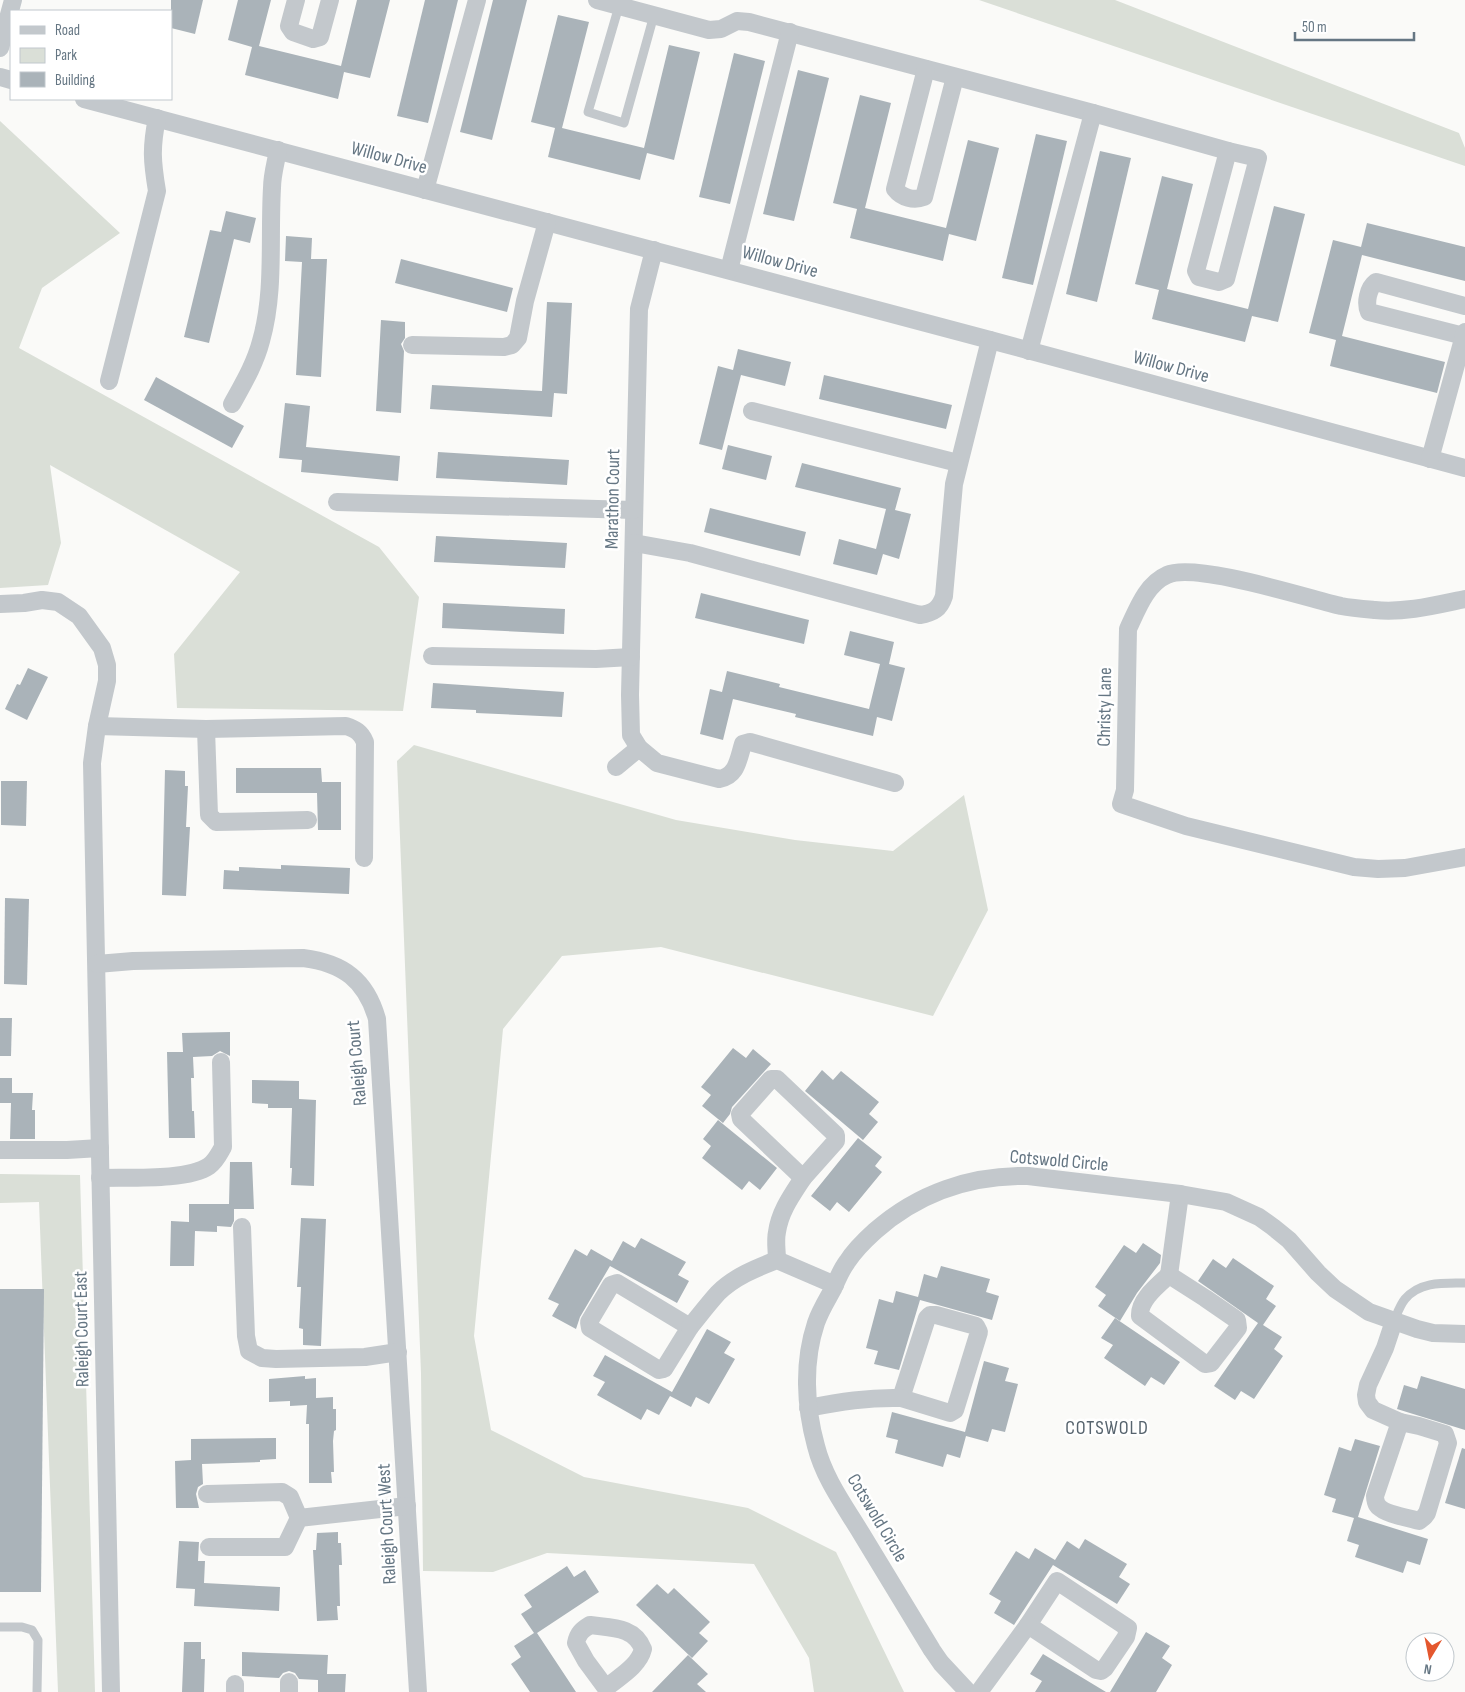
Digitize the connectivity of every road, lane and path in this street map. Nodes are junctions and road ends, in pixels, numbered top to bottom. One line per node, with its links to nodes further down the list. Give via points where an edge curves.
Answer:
1 (296, 0): 2 (street, via 289,26 293,32 313,39 320,37)
2 (330, 0)
3 (477, 0): 17 (street)
4 (597, 0): 5 (street)
5 (619, 6): 7 (street); 7 (lane, via 588,112 624,123)
6 (10, 11): 9 (street)
7 (654, 15): 8 (street, via 709,30 749,22)
8 (790, 32): 10 (street); 20 (street)
9 (0, 48)
10 (926, 68): 11 (street); 11 (street, via 895,189 900,195 917,200 924,197)
11 (955, 77): 13 (street)
12 (88, 100): 14 (street, Willow Drive)
13 (1092, 113): 16 (street); 25 (street)
14 (157, 118): 15 (street, Willow Drive); 26 (street, via 152,145 157,191)
15 (278, 150): 17 (street, Willow Drive); 27 (street, via 272,186 271,273 266,316 257,355)
16 (1228, 151): 16 (street, via 1196,271 1199,277 1219,282 1226,279 1258,158)
17 (424, 190): 18 (street, Willow Drive)
18 (547, 222): 19 (street, Willow Drive); 24 (street, via 518,338 512,345)
19 (654, 250): 20 (street, Willow Drive); 33 (street, Marathon Court, via 639,309)
20 (729, 270): 23 (street, Willow Drive)
21 (1465, 306): 22 (street, via 1376,282 1371,286 1366,307 1368,312)
22 (1464, 334): 29 (street)
23 (990, 340): 25 (street, Willow Drive); 30 (street)
24 (412, 345)
25 (1029, 351): 29 (street, Willow Drive)
26 (109, 381)
27 (232, 404)
28 (752, 410): 30 (street)
29 (1430, 459): 31 (street, Willow Drive)
30 (958, 464): 34 (street, via 944,596 942,603 930,614 920,615 690,553)
31 (1465, 468)
32 (337, 502): 33 (street)
33 (634, 510): 34 (street, Marathon Court)
34 (634, 542): 38 (street, Marathon Court)
35 (1465, 599): 45 (street, Christy Lane, via 1416,609 1377,611 1343,606 1222,576 1188,572 1168,574 1151,585 1128,629 1121,804 1186,826 1354,867 1405,868)
36 (0, 604): 39 (street, Raleigh Court East, via 42,600 58,602 79,616 102,648 107,665 107,681)
37 (432, 656): 38 (street)
38 (631, 657): 41 (street, Marathon Court, via 631,735)
39 (97, 726): 40 (street); 47 (street, Raleigh Court East, via 92,764)
40 (206, 729): 44 (street, via 209,815 216,822); 46 (street, via 346,726 358,731 365,742)
41 (639, 748): 42 (street); 43 (street, via 657,763 719,779 733,772 743,744 750,742)
42 (616, 767)
43 (895, 783)
44 (308, 820)
45 (1465, 857)
46 (364, 858)
47 (97, 964): 49 (street, Raleigh Court East); 62 (street, Raleigh Court, via 304,958 329,962 359,982 369,996 377,1019)
48 (221, 1062): 51 (street, via 223,1147 216,1159 196,1172)
49 (100, 1148): 50 (street); 51 (street, Raleigh Court East)
50 (0, 1150)
51 (100, 1178): 73 (street, Raleigh Court East)
52 (803, 1178): 52 (street, via 741,1119 740,1114 772,1079 777,1079 836,1135 836,1141); 55 (street, via 779,1222)
53 (1180, 1194): 56 (street); 58 (street, Cotswold Circle, via 1028,1176 994,1177 964,1183 923,1198 885,1222 854,1253); 59 (street, Cotswold Circle, via 1226,1202 1259,1217 1289,1240 1335,1289 1369,1312)
54 (242, 1227): 62 (street, via 249,1350 262,1358 276,1359 365,1357)
55 (777, 1260): 58 (street); 60 (street, via 734,1280 719,1292)
56 (1168, 1275): 56 (street, via 1140,1309 1140,1316 1205,1364 1211,1363 1238,1328 1237,1320)
57 (1465, 1283): 59 (lane, via 1437,1282 1414,1290 1404,1300)
58 (835, 1285): 64 (street, Cotswold Circle, via 819,1315 811,1342)
59 (1394, 1321): 61 (street, Cotswold Circle, via 1433,1333); 65 (street, via 1366,1394 1373,1410)
60 (690, 1327): 60 (street, via 617,1283 611,1285 589,1322 590,1328 659,1370 667,1366)
61 (1465, 1334)
62 (398, 1352): 67 (street, Raleigh Court West)
63 (901, 1398): 63 (street, via 926,1318 936,1315 976,1326 979,1332 955,1410 950,1412); 64 (street)
64 (808, 1408): 75 (street, Cotswold Circle, via 816,1447 833,1488 932,1650)
65 (1400, 1422): 65 (street, via 1375,1496 1378,1507 1418,1521 1427,1513 1448,1438 1445,1434)
66 (207, 1494): 68 (street, via 282,1492 290,1497)
67 (407, 1506): 68 (street); 74 (street, Raleigh Court West)
68 (299, 1518): 69 (street, via 286,1547)
69 (210, 1547)
70 (1028, 1625): 70 (street, via 1057,1581 1128,1628 1126,1637 1102,1671); 76 (street)
71 (0, 1627): 72 (lane, via 32,1630 38,1640)
72 (37, 1692)
73 (110, 1692)
74 (418, 1692)
75 (968, 1692)
76 (979, 1692)

